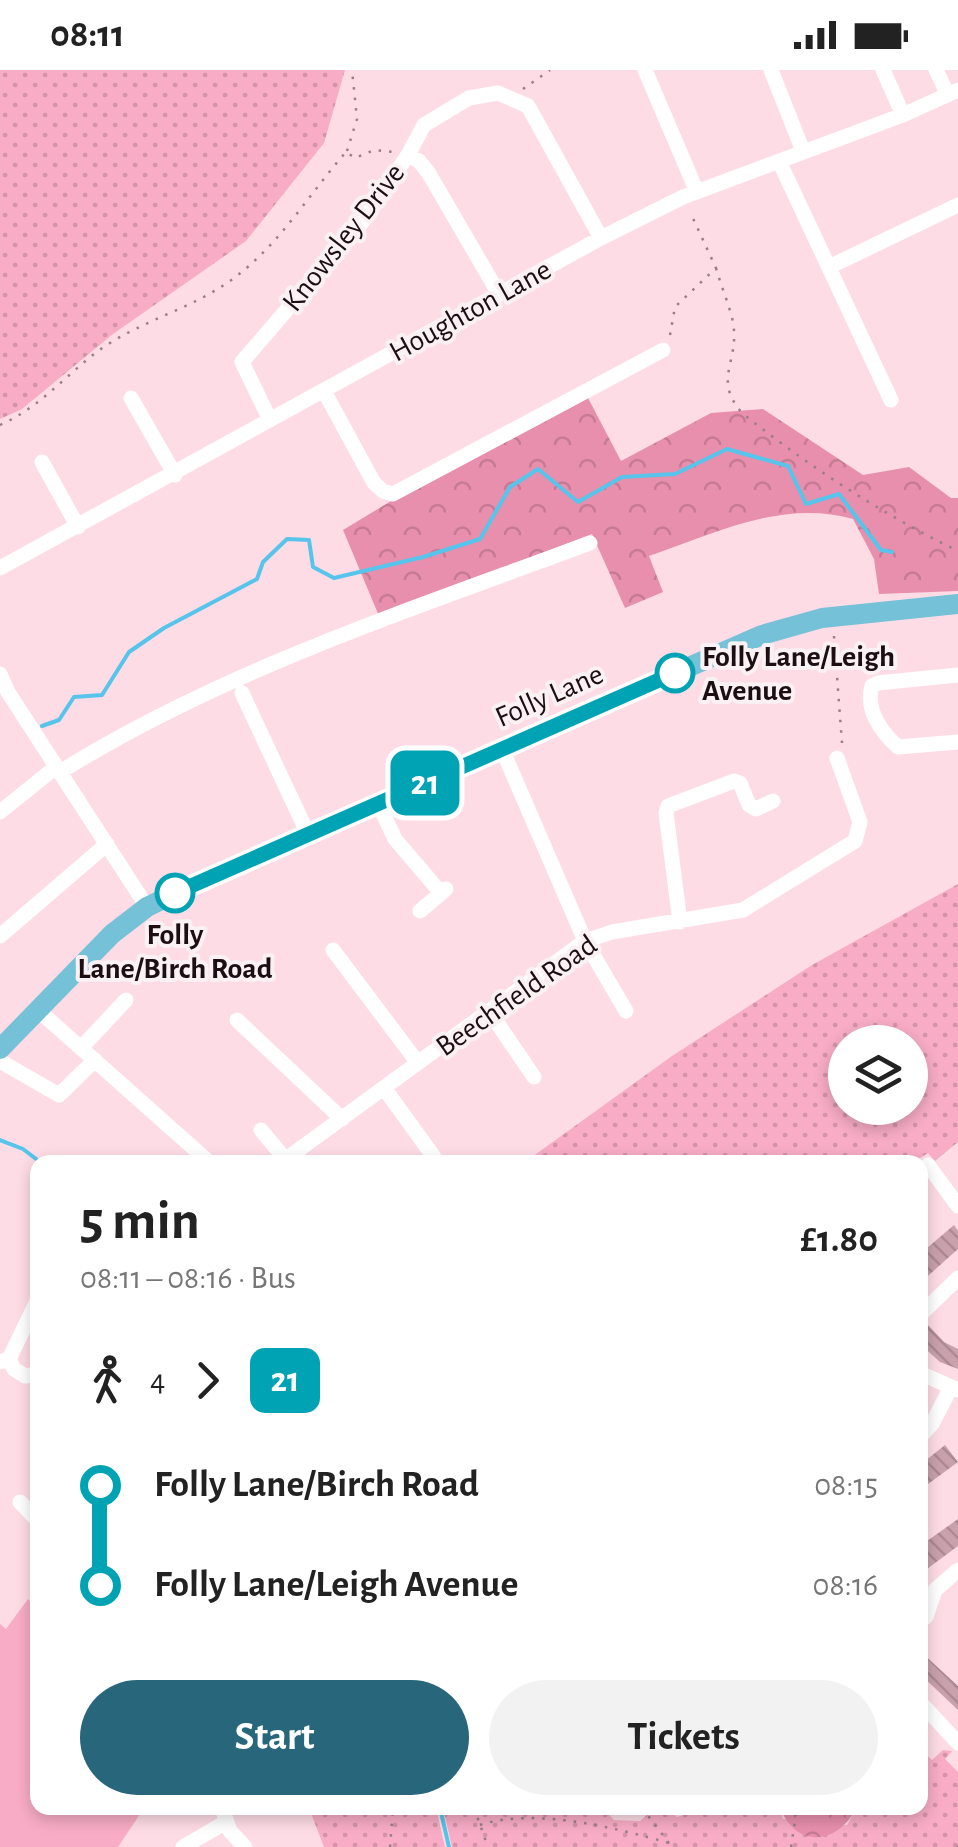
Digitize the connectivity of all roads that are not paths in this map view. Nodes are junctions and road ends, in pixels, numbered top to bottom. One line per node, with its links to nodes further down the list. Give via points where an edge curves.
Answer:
1 (646, 70): 10 (street)
2 (772, 70): 7 (street)
3 (884, 70): 6 (street)
4 (936, 70): 5 (street)
5 (953, 92): 6 (street, Houghton Lane)
6 (902, 115): 7 (street, Houghton Lane)
7 (804, 150): 9 (street, Houghton Lane)
8 (408, 155): 12 (street, Knowsley Drive, via 424,125 469,98 515,98 539,120); 14 (street, via 428,172); 19 (street, Knowsley Drive, via 363,221 242,362)
9 (779, 161): 10 (street, Houghton Lane); 13 (street)
10 (690, 195): 12 (street, Houghton Lane)
11 (958, 206): 13 (street)
12 (601, 238): 14 (street, Houghton Lane)
13 (829, 267): 18 (street)
14 (499, 294): 16 (street, Houghton Lane)
15 (663, 350): 16 (street, via 393,494 374,483)
16 (324, 391): 19 (street, Houghton Lane)
17 (132, 398): 21 (street)
18 (891, 400)
19 (270, 420): 21 (street, Houghton Lane)
20 (42, 462): 22 (street)
21 (175, 475): 22 (street, Houghton Lane)
22 (78, 527): 24 (street, Houghton Lane)
23 (590, 542): 32 (street, via 313,646)
24 (0, 568)
25 (958, 604): 30 (main road, Folly Lane, via 788,627)
26 (0, 674): 32 (street)
27 (958, 675): 29 (street, via 878,683 869,693 873,714 898,747)
28 (242, 693): 36 (street)
29 (958, 742)
30 (502, 749): 34 (main road, Folly Lane); 42 (street)
31 (838, 758): 40 (street, Beechfield Road, via 860,822 855,841 742,910)
32 (58, 769): 35 (street); 37 (street)
33 (773, 801): 40 (street, via 756,809 734,781 668,806)
34 (378, 803): 36 (main road, Folly Lane); 39 (street, via 395,839 445,889)
35 (0, 812)
36 (308, 834): 38 (main road, Folly Lane)
37 (107, 844): 38 (street); 41 (street)
38 (147, 907): 45 (main road, Folly Lane)
39 (420, 911)
40 (680, 922): 42 (street, Beechfield Road)
41 (0, 936)
42 (586, 941): 46 (street, Beechfield Road); 47 (street)
43 (333, 950): 53 (street)
44 (126, 1000): 50 (street)
45 (37, 1010): 49 (main road, Folly Lane); 50 (street)
46 (488, 1011): 53 (street, Beechfield Road); 54 (street)
47 (626, 1011)
48 (237, 1020): 56 (street)
49 (0, 1048)
50 (81, 1048): 51 (street)
51 (95, 1060): 52 (street, via 59,1095); 58 (street)
52 (0, 1061)
53 (418, 1064): 55 (street, Beechfield Road)
54 (534, 1077)
55 (384, 1088): 56 (street, Beechfield Road); 61 (street)
56 (342, 1120): 60 (street, Beechfield Road)
57 (261, 1130): 59 (street)
58 (201, 1155)
59 (280, 1155)
60 (292, 1155)
61 (433, 1155)
62 (928, 1164): 64 (street)
63 (957, 1173): 64 (street)
64 (942, 1184): 65 (street)
65 (958, 1206)
66 (958, 1278): 67 (street)
67 (928, 1307)
68 (30, 1314): 69 (street)
69 (5, 1360): 70 (street)
70 (30, 1375)
71 (928, 1377): 72 (street)
72 (954, 1389): 73 (street)
73 (928, 1428)
74 (20, 1502): 75 (street)
75 (30, 1513)
76 (958, 1570): 77 (street, via 936,1590)
77 (928, 1612)
78 (928, 1713): 79 (street)
79 (948, 1740)
80 (224, 1815): 81 (street); 82 (street)
81 (184, 1847)
82 (245, 1847)

